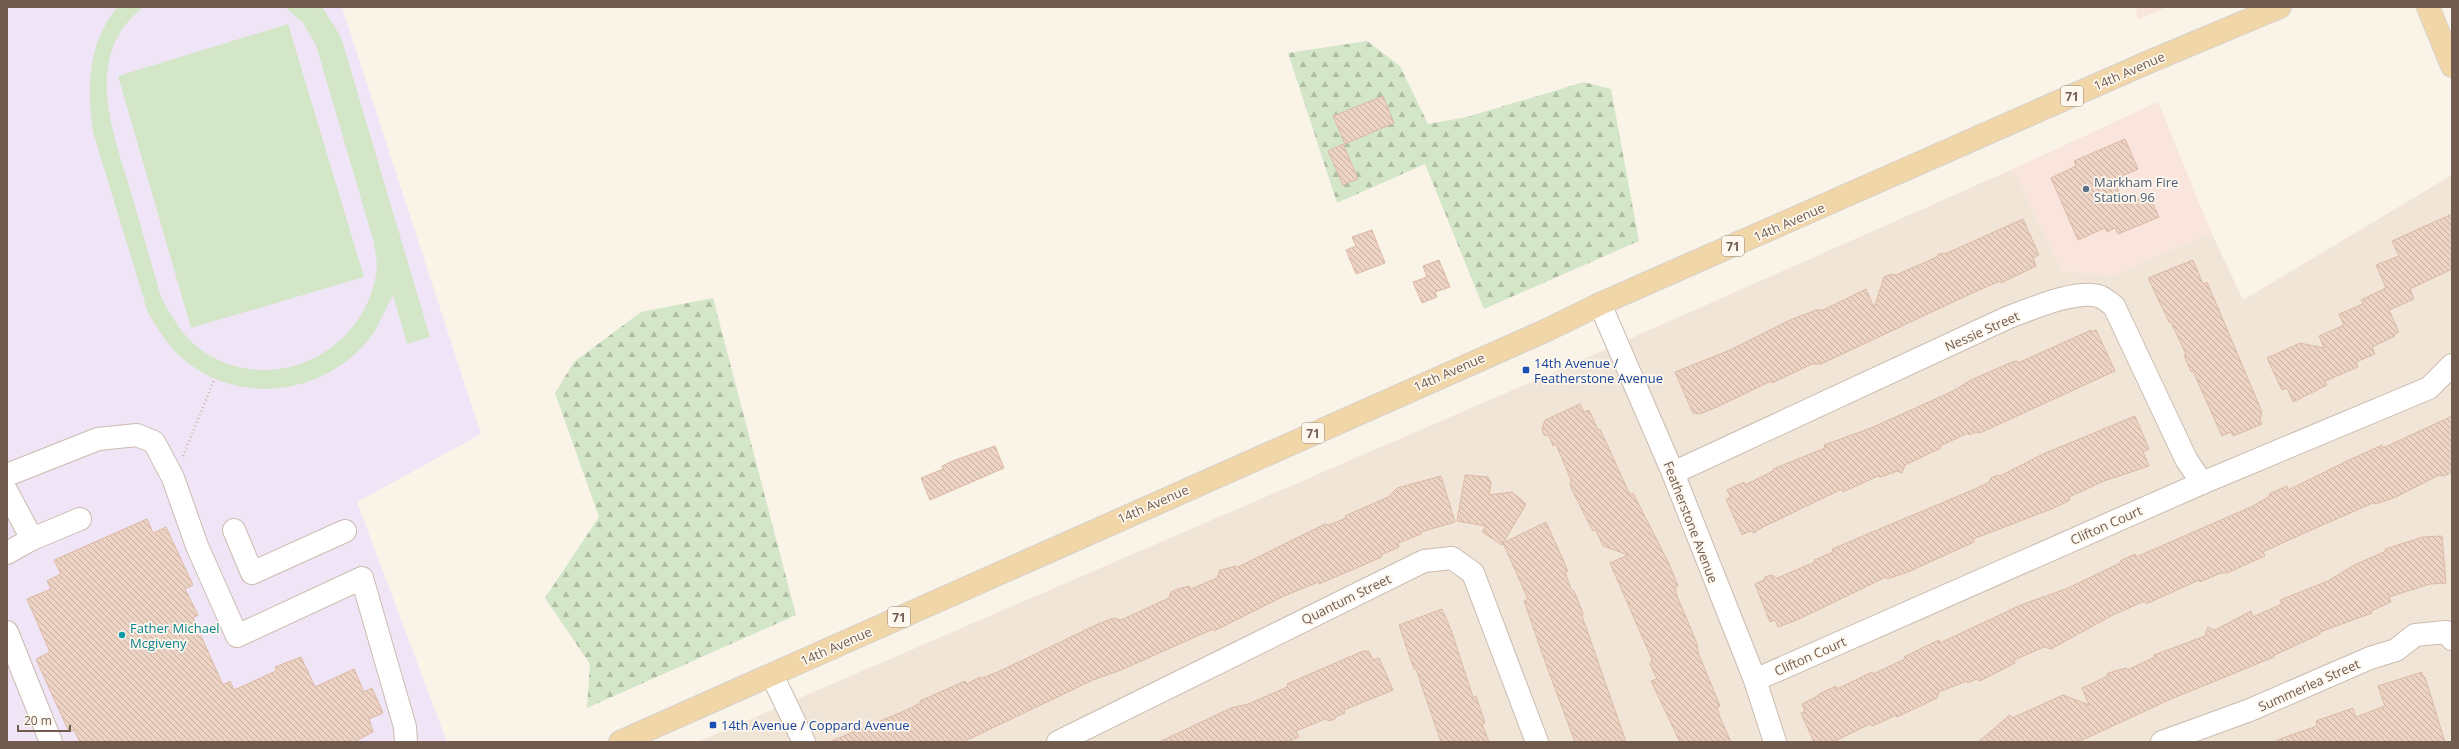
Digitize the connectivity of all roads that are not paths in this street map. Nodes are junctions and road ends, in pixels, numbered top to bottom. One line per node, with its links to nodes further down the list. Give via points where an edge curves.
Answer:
1 (2280, 7): 4 (main road, 14th Avenue / 71, via 2151,60)
2 (2428, 7): 3 (main road)
3 (2452, 66)
4 (1600, 304): 6 (street, Featherstone Avenue); 17 (main road, 14th Avenue / 71, via 1547,330)
5 (2452, 365): 8 (street, Clifton Court, via 2428,388)
6 (1673, 473): 8 (street, Nessie Street, via 2009,317 2053,301 2078,296 2100,296 2114,306 2186,459); 18 (street, Featherstone Avenue)
7 (7, 475): 20 (street, via 98,439 137,435 154,442 173,478 197,546 237,636 362,578 405,727)
8 (2202, 483): 18 (street, Clifton Court)
9 (7, 492): 13 (street)
10 (80, 519): 13 (street)
11 (234, 530): 12 (street, via 252,572)
12 (345, 531)
13 (32, 539): 14 (street)
14 (7, 553)
15 (7, 632): 19 (street)
16 (2452, 639): 26 (street, Summerlea Street, via 2446,632 2415,635 2396,650 2370,658 2250,710)
17 (772, 675): 21 (main road, 14th Avenue / 71); 22 (street)
18 (1754, 680): 25 (street, Featherstone Avenue)
19 (52, 742)
20 (406, 742)
21 (620, 742)
22 (804, 742)
23 (1058, 742): 24 (street, Quantum Street, via 1424,561 1452,558 1474,573)
24 (1537, 742)
25 (1775, 742)
26 (2162, 742)

